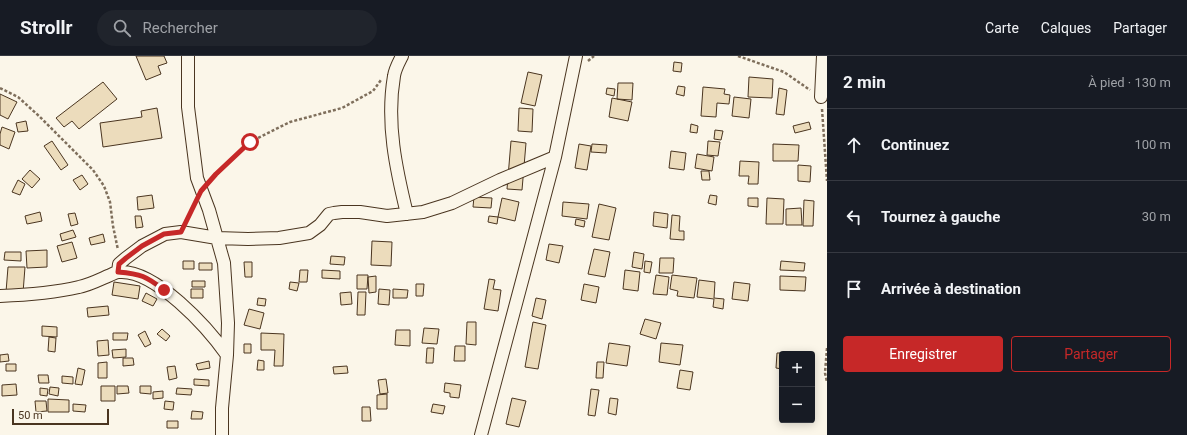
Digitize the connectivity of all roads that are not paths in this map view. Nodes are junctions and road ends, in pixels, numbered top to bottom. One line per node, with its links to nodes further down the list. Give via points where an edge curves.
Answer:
1 (188, 56): 8 (street, via 188,107 197,178)
2 (402, 56): 7 (street, via 394,75 391,103 392,138)
3 (576, 56): 6 (street)
4 (823, 56): 5 (street)
5 (821, 98)
6 (555, 157): 7 (street, via 452,203); 13 (street)
7 (407, 214): 8 (street, via 388,216 342,212 330,214 309,233 248,240)
8 (217, 238): 9 (street, via 181,232 164,234 126,258); 11 (street, via 224,263 228,323)
9 (119, 268): 10 (street, via 80,287 37,294); 11 (street, via 152,281 194,315)
10 (0, 296)
11 (227, 355): 12 (street)
12 (222, 435)
13 (481, 435)

